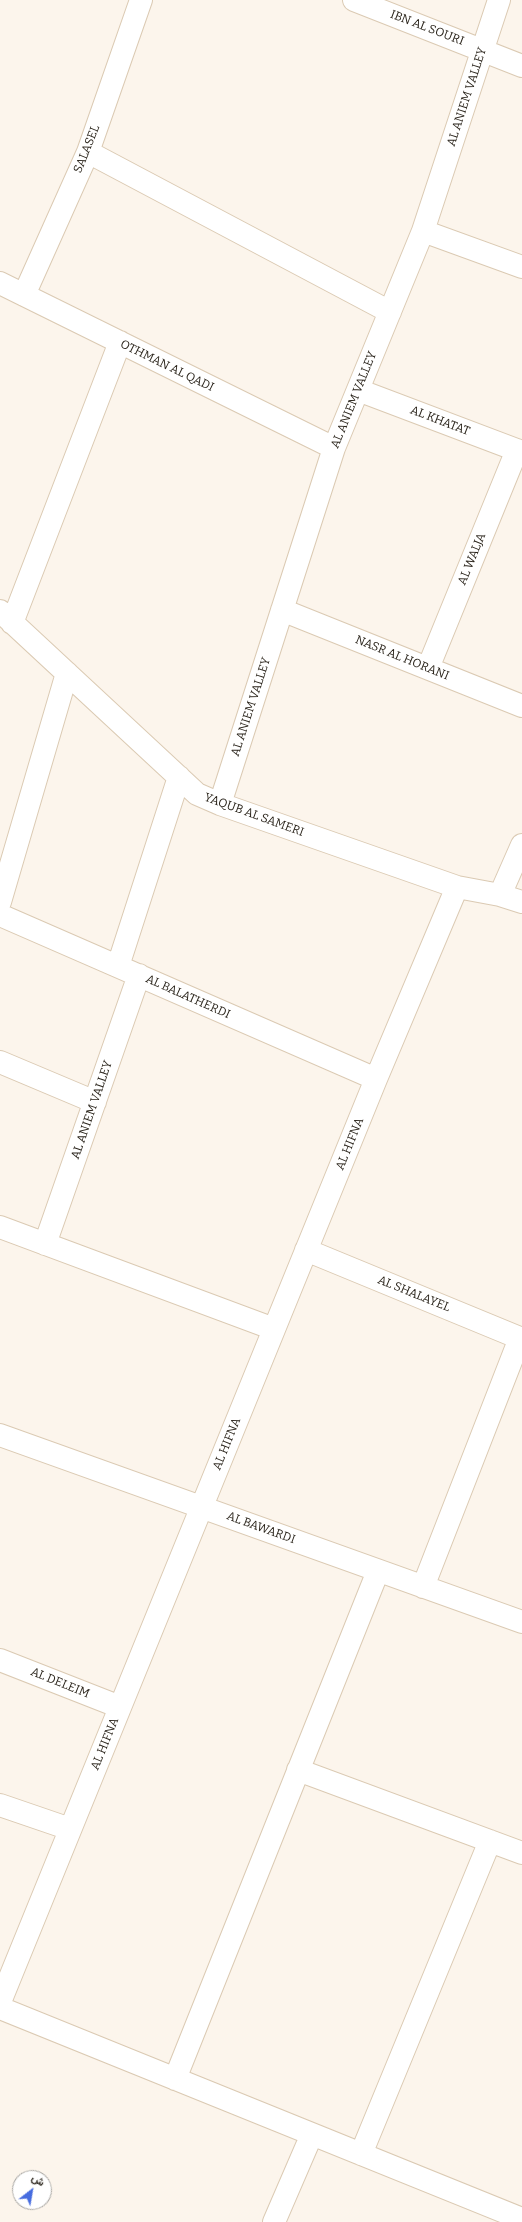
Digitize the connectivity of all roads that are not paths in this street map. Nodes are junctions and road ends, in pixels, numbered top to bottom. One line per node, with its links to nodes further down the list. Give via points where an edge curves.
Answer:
1 (141, 0): 6 (street, SALASEL)
2 (354, 0): 4 (street, IBN AL SOURI)
3 (499, 0): 4 (street, AL ANIEM VALLEY)
4 (482, 50): 5 (street, IBN AL SOURI); 7 (street, AL ANIEM VALLEY)
5 (522, 66)
6 (88, 152): 10 (street, SALASEL); 11 (street)
7 (423, 231): 8 (street); 11 (street, AL ANIEM VALLEY)
8 (522, 267)
9 (0, 283): 10 (street, OTHMAN AL QADI)
10 (24, 295): 12 (street, OTHMAN AL QADI)
11 (390, 312): 13 (street, AL ANIEM VALLEY)
12 (120, 342): 14 (street, OTHMAN AL QADI); 17 (street)
13 (358, 390): 14 (street, AL ANIEM VALLEY); 15 (street, AL KHATAT)
14 (334, 448): 16 (street, AL ANIEM VALLEY)
15 (519, 451): 18 (street, AL WALJA)
16 (282, 610): 18 (street, NASR AL HORANI); 22 (street, AL ANIEM VALLEY)
17 (6, 617): 19 (street, YAQUB AL SAMERI)
18 (428, 668): 20 (street, NASR AL HORANI)
19 (67, 673): 21 (street, YAQUB AL SAMERI); 26 (street)
20 (522, 706)
21 (179, 778): 22 (street, YAQUB AL SAMERI, via 197,794); 29 (street)
22 (220, 804): 24 (street, YAQUB AL SAMERI)
23 (522, 845): 25 (street)
24 (458, 887): 25 (street, YAQUB AL SAMERI); 32 (street, AL HIFNA)
25 (500, 895): 27 (street, YAQUB AL SAMERI)
26 (0, 902)
27 (522, 902)
28 (0, 915): 29 (street, AL BALATHERDI)
29 (118, 966): 30 (street, AL BALATHERDI)
30 (139, 975): 32 (street, AL BALATHERDI); 33 (street, AL ANIEM VALLEY)
31 (0, 1062): 33 (street)
32 (376, 1079): 36 (street, AL HIFNA)
33 (95, 1102): 35 (street, AL ANIEM VALLEY)
34 (0, 1227): 35 (street)
35 (45, 1244): 37 (street)
36 (306, 1250): 37 (street, AL HIFNA); 38 (street, AL SHALAYEL)
37 (274, 1329): 40 (street, AL HIFNA)
38 (521, 1338): 42 (street)
39 (0, 1434): 40 (street, AL BAWARDI)
40 (202, 1507): 41 (street, AL BAWARDI); 45 (street, AL HIFNA)
41 (378, 1570): 42 (street, AL BAWARDI); 46 (street)
42 (423, 1587): 43 (street, AL BAWARDI)
43 (522, 1622)
44 (0, 1660): 45 (street, AL DELEIM)
45 (120, 1707): 48 (street, AL HIFNA)
46 (298, 1770): 49 (street); 53 (street)
47 (0, 1804): 48 (street)
48 (70, 1829): 51 (street, AL HIFNA)
49 (490, 1841): 50 (street); 55 (street)
50 (522, 1853)
51 (0, 2002)
52 (0, 2008): 53 (street)
53 (175, 2079): 54 (street)
54 (312, 2134): 55 (street); 57 (street)
55 (361, 2154): 56 (street)
56 (522, 2219)
57 (274, 2222)

